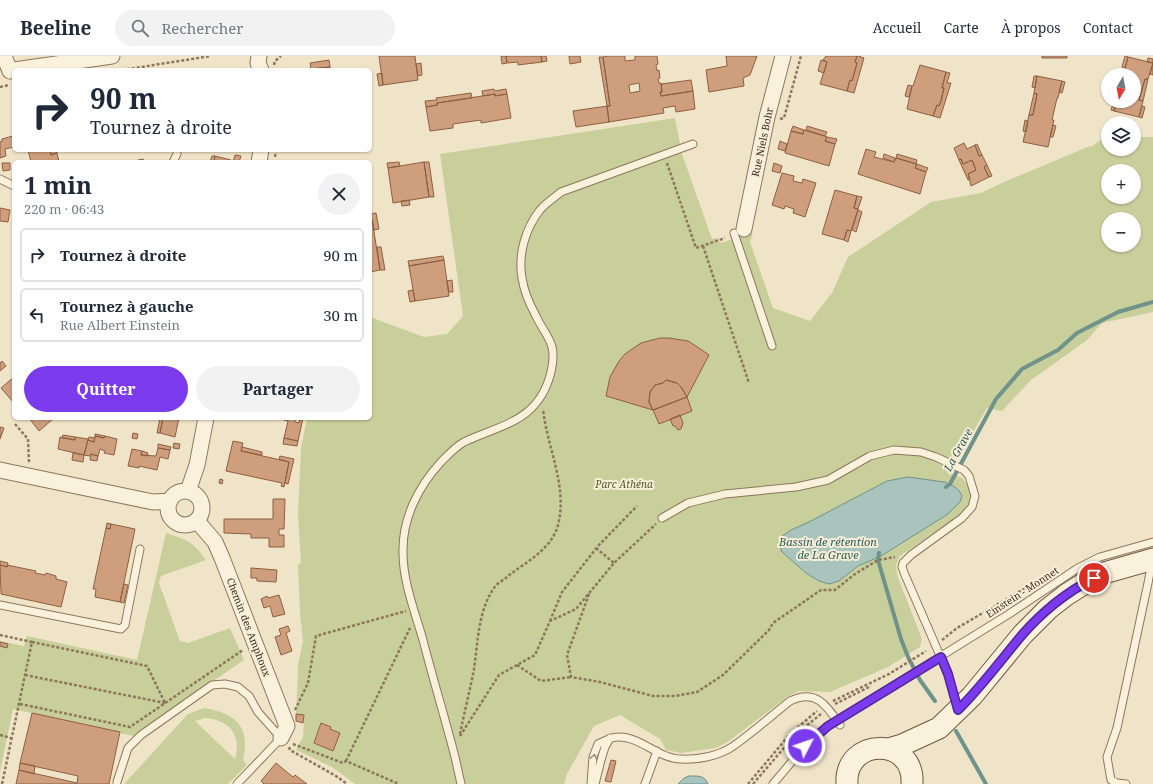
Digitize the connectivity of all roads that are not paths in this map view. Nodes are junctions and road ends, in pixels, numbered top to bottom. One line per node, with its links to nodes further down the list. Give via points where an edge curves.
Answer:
1 (4, 56): 9 (street)
2 (112, 56): 6 (street)
3 (259, 56): 7 (street, via 258,63)
4 (266, 56): 8 (street)
5 (783, 56): 13 (street, Rue Niels Bohr)
6 (44, 68)
7 (261, 68)
8 (263, 68)
9 (10, 74)
10 (693, 144): 35 (lane, via 561,192 540,210 528,230 521,256 524,289 554,351 553,363 542,393 529,412 515,421 462,443 449,453 418,492 406,523 403,552 407,581)
11 (0, 179): 12 (lane)
12 (12, 185)
13 (739, 231): 14 (lane)
14 (772, 346)
15 (206, 420): 17 (street, via 197,465)
16 (0, 470): 18 (street, via 153,502)
17 (188, 491): 18 (street, via 176,494); 20 (street, via 201,500 202,511)
18 (170, 501): 20 (street, via 168,512 175,522 186,525)
19 (662, 518): 24 (lane, via 688,503 726,494 796,487 828,480 870,456 894,450 921,452 950,462 969,476 975,496 972,507 962,518 911,555 902,567)
20 (197, 521): 28 (street, Chemin des Amphoux, via 215,542)
21 (140, 549): 23 (lane, via 125,625 121,629)
22 (1153, 553): 24 (lane, Einstein - Monnet, via 1100,558 1078,568); 25 (street, via 1104,573 1060,599 1023,634); 41 (lane, via 1117,728 1107,757 1111,780)
23 (0, 605)
24 (941, 657): 25 (lane); 26 (lane, Einstein - Monnet)
25 (958, 710): 27 (street)
26 (839, 723): 31 (lane, via 816,698 807,696 790,701 731,747 712,755 681,759); 39 (lane, Einstein - Monnet, via 828,726 805,746)
27 (935, 730): 30 (street); 32 (street, via 915,759)
28 (284, 732): 33 (lane, via 258,712 249,696 238,687 212,685 141,735 128,748); 34 (lane)
29 (610, 738): 31 (lane, via 629,738); 36 (lane, one-way to 29, via 593,757 598,744); 37 (lane)
30 (888, 749): 32 (street, via 898,753 906,761); 40 (street, via 866,750 857,756 848,770)
31 (657, 751): 38 (lane)
32 (912, 777)
33 (117, 782)
34 (237, 784)
35 (461, 784)
36 (591, 784)
37 (595, 784)
38 (646, 784)
39 (773, 784)
40 (847, 784)
41 (1126, 784)

